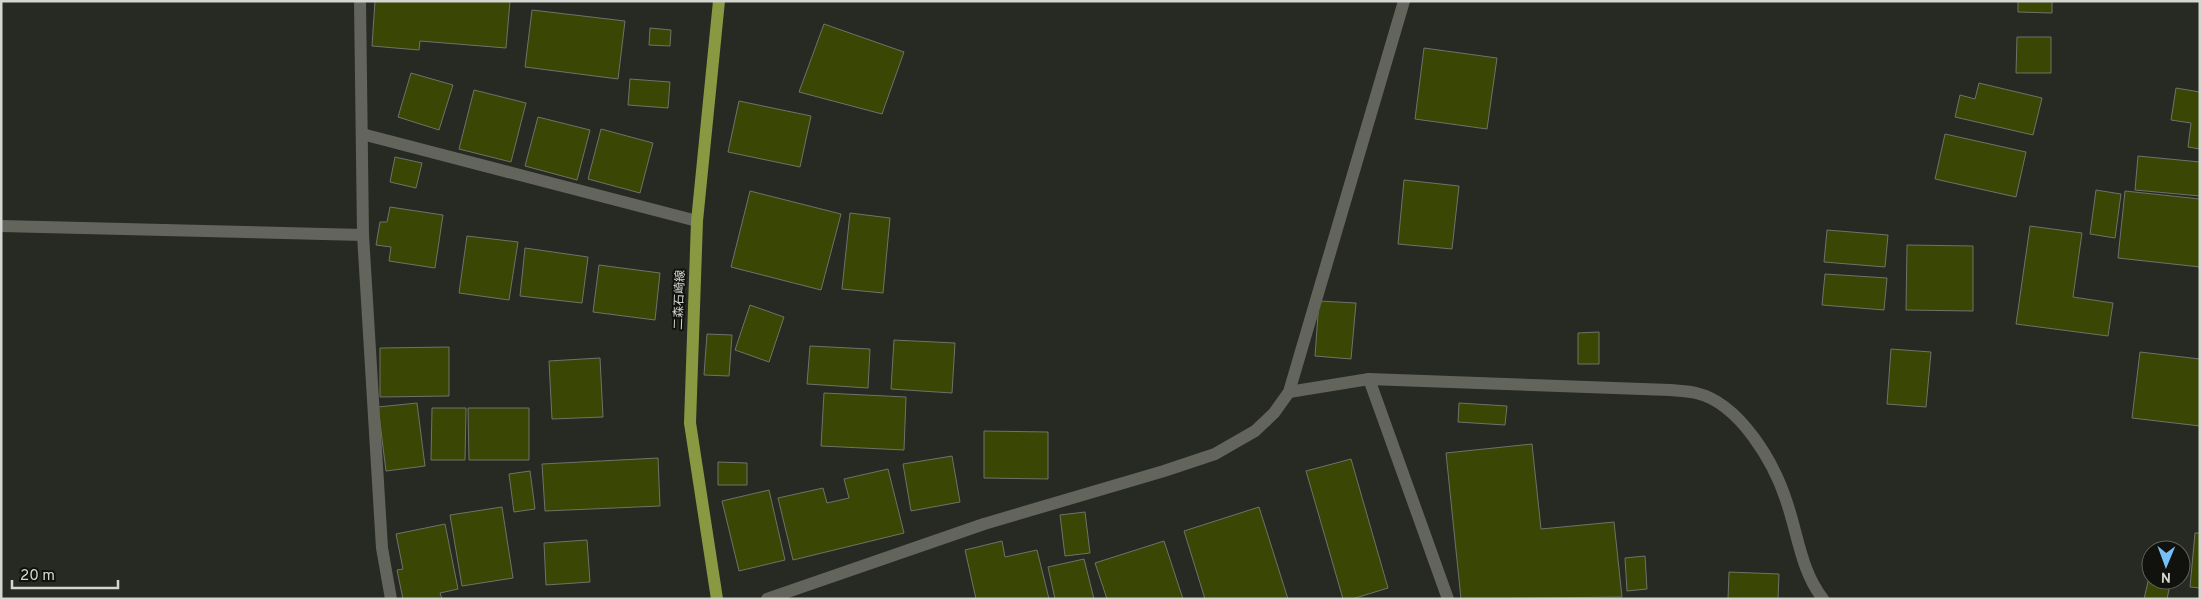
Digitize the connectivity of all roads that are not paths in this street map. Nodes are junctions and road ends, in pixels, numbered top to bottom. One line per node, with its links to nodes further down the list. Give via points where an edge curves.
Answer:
1 (360, 1): 4 (street)
2 (719, 1): 5 (main road, 二森石崎線)
3 (1404, 1): 9 (street)
4 (362, 134): 5 (street); 7 (street)
5 (697, 221): 11 (main road, 二森石崎線, via 690,423)
6 (1, 226): 7 (street)
7 (363, 235): 10 (street, via 382,548)
8 (1369, 379): 9 (street); 13 (street); 14 (street, via 1670,390 1697,393 1714,400 1731,410 1763,449 1788,504 1812,581)
9 (1289, 392): 12 (street, via 1255,431 1215,454 984,524)
10 (391, 599)
11 (717, 599)
12 (767, 599)
13 (1448, 599)
14 (1823, 599)

